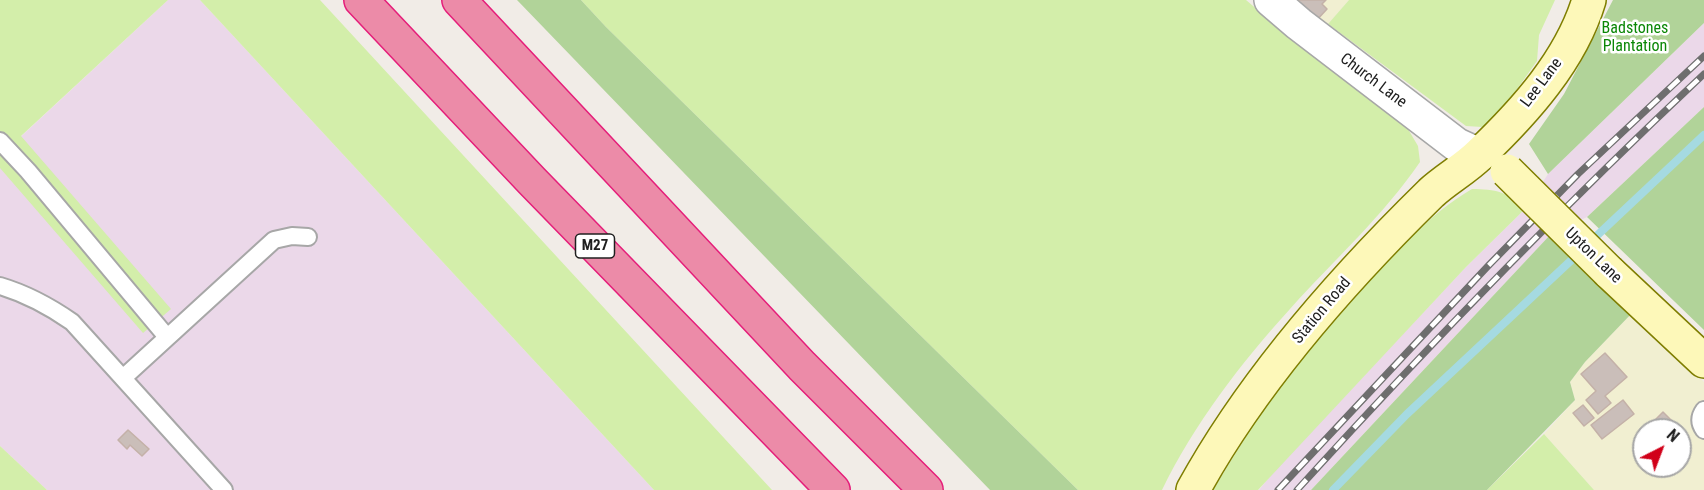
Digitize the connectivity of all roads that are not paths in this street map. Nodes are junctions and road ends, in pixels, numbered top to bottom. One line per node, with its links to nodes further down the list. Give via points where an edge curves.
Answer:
1 (361, 0): 15 (highway, M27)
2 (459, 0): 16 (highway, via 802,366)
3 (1270, 0): 6 (street, Church Lane, via 1457,145)
4 (1589, 0): 6 (street, Lee Lane, via 1571,42 1541,90)
5 (0, 141): 9 (lane)
6 (1479, 155): 10 (street, Upton Lane, bridge, via 1508,171); 17 (street, Station Road, via 1432,192 1344,284 1270,372)
7 (308, 237): 9 (lane, via 273,240)
8 (0, 286): 11 (lane, via 22,292 72,322)
9 (167, 338): 11 (lane)
10 (1704, 362)
11 (123, 378): 14 (lane)
12 (1704, 410): 13 (lane, via 1700,417)
13 (1704, 430)
14 (224, 490)
15 (833, 490)
16 (926, 490)
17 (1193, 490)

